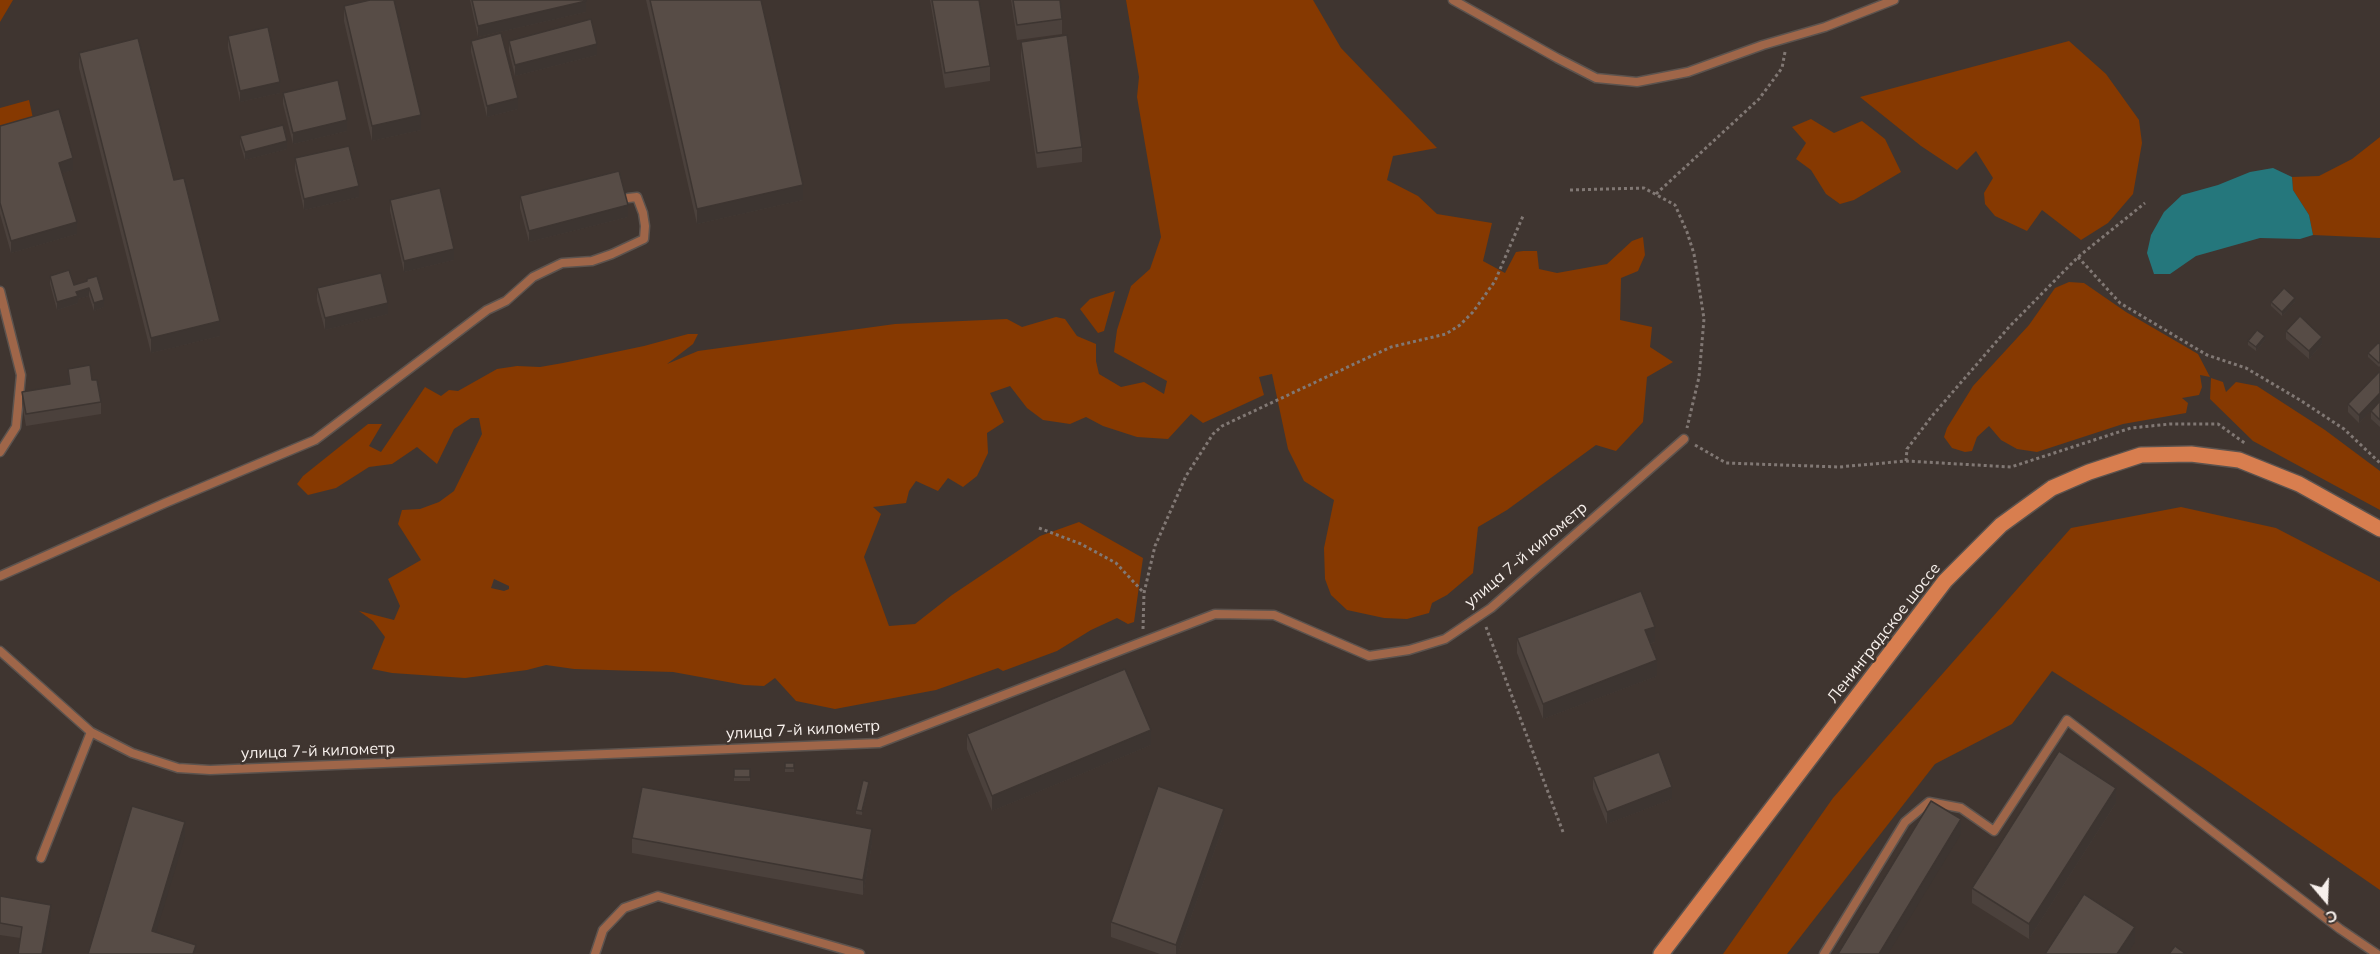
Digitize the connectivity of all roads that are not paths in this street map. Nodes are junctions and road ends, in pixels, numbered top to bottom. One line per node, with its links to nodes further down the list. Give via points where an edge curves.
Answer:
1 (1453, 0): 2 (lane, via 1596,78 1637,82 1688,72)
2 (1894, 0)
3 (628, 198): 8 (lane, via 637,197 643,213 644,239 592,261 562,263 533,277 315,441)
4 (0, 291): 6 (lane, via 21,375 16,427)
5 (1684, 439): 10 (lane, улица 7-й километр, via 1481,615 1445,639 1409,650 1369,656 1274,615 1215,614 879,743 210,770 177,768 132,753)
6 (0, 452)
7 (2380, 529): 14 (main road, Ленинградское шоссе, via 2338,504 2239,460 2191,454 2141,455 2052,488 2001,525 1945,581)
8 (0, 576)
9 (0, 651): 10 (lane, улица 7-й километр)
10 (91, 732): 11 (lane)
11 (41, 858)
12 (595, 954): 13 (lane, via 603,930 624,908 658,896)
13 (860, 954)
14 (1661, 954)
15 (1824, 954): 16 (lane, via 1905,822 1929,802 1961,808 1994,831 2067,720)
16 (2377, 954)

